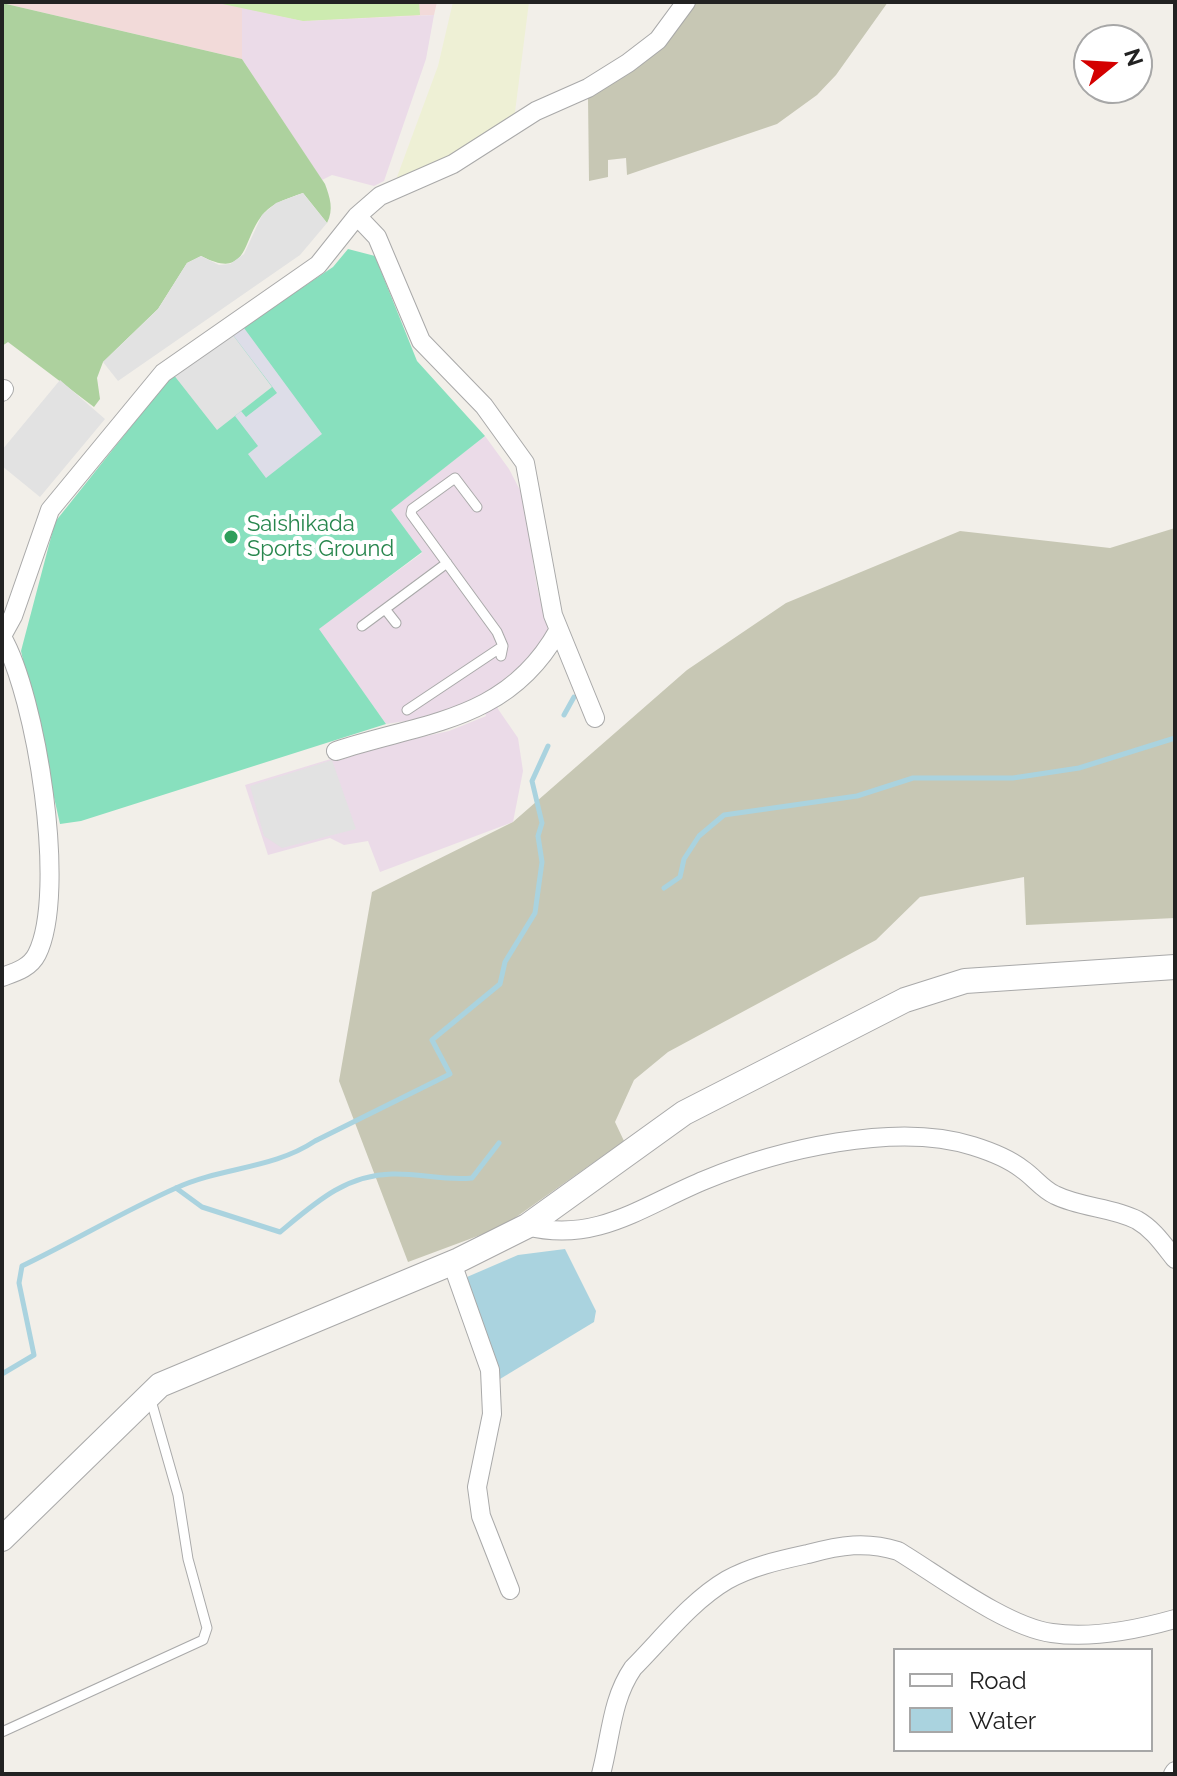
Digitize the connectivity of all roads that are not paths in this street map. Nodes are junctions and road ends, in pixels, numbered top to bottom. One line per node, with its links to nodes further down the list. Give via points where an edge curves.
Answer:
1 (686, 2): 2 (street, via 658,40 628,63 536,111 453,164 380,196)
2 (357, 216): 8 (street, via 377,237 421,341 484,406 525,463); 9 (street, via 318,265 163,373 126,414 50,510)
3 (477, 507): 4 (lane, via 455,478 412,509)
4 (447, 563): 5 (lane); 10 (lane, via 497,632 502,651)
5 (385, 609): 6 (lane); 7 (lane)
6 (396, 623)
7 (362, 626)
8 (558, 631): 11 (street); 12 (street, via 544,656 467,713)
9 (2, 636): 14 (street, via 20,682 49,829 48,909 37,954 21,970)
10 (407, 710)
11 (595, 718)
12 (336, 751)
13 (1175, 967): 15 (street, via 965,981 905,1000 684,1113)
14 (2, 977)
15 (527, 1226): 16 (street, via 566,1234 591,1228 629,1217 706,1179 820,1146 893,1137 935,1139 998,1156 1065,1200 1135,1219); 17 (street)
16 (1175, 1259)
17 (452, 1263): 18 (street, via 169,1380); 20 (street, via 490,1370 492,1414 477,1487 481,1516)
18 (148, 1395): 19 (street); 22 (lane, via 178,1495 207,1628 203,1640)
19 (2, 1539)
20 (510, 1590)
21 (1175, 1619): 23 (street, via 1133,1630 1052,1634 881,1546 853,1544 776,1562 715,1588 633,1668 612,1713)
22 (2, 1732)
23 (601, 1774)

